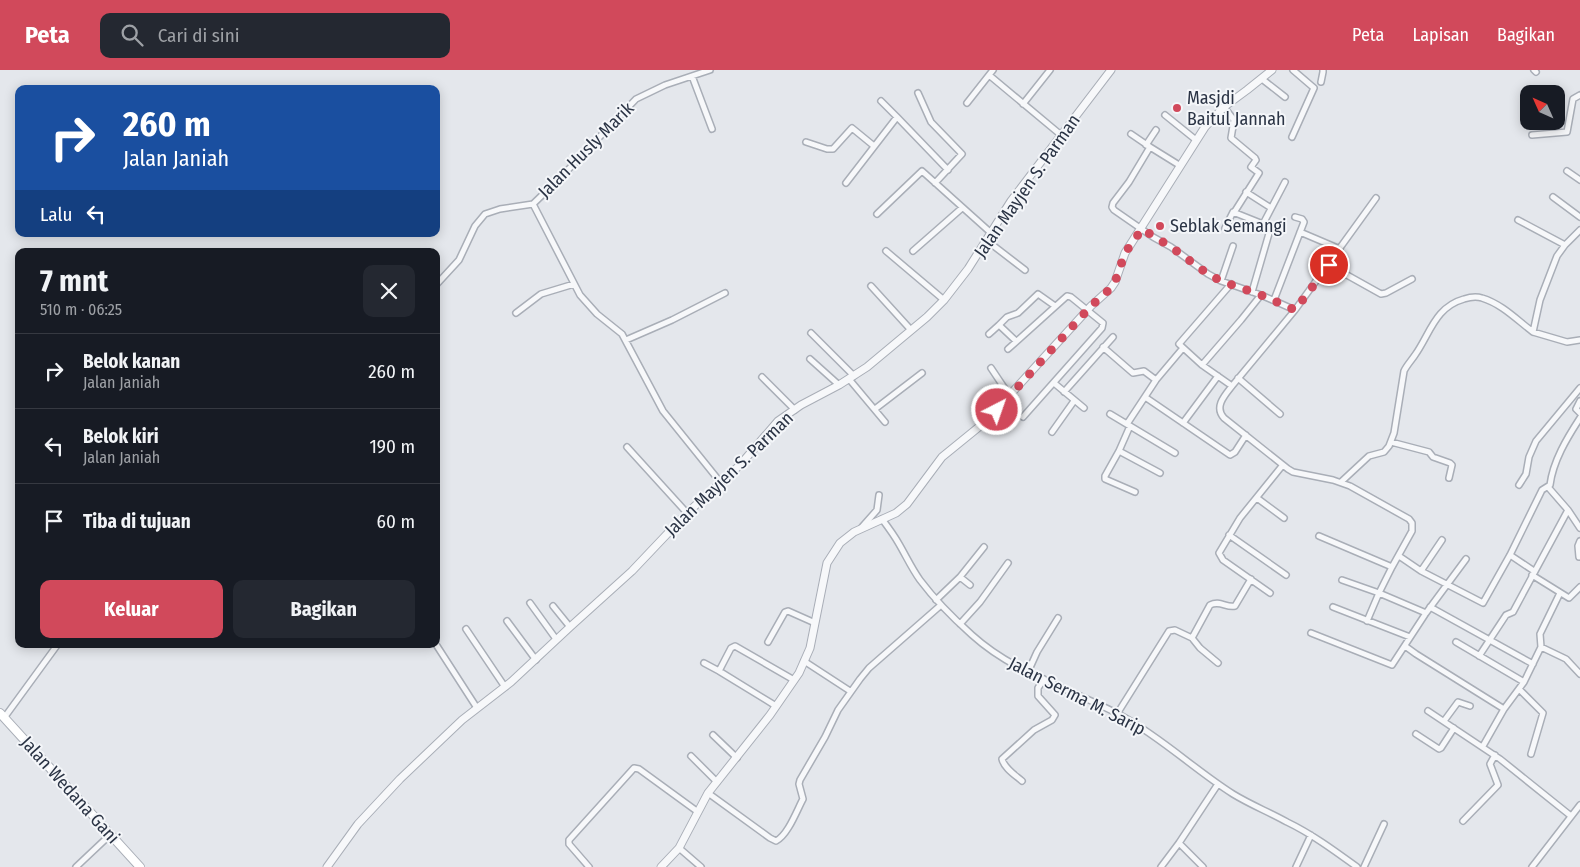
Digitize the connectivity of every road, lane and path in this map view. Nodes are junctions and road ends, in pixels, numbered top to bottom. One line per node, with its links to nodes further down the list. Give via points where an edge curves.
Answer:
1 (710, 70): 9 (street, Jalan Husly Marik)
2 (993, 70): 8 (street)
3 (1050, 70): 17 (street)
4 (1111, 70): 24 (street, Jalan Mayjen S. Parman)
5 (1272, 70): 10 (street)
6 (1293, 70): 26 (street, via 1314,88)
7 (1322, 70): 11 (street)
8 (989, 75): 16 (street); 17 (street)
9 (692, 76): 21 (street); 41 (street, Jalan Husly Marik, via 636,99)
10 (1262, 79): 14 (street); 18 (street)
11 (1321, 82)
12 (918, 94): 32 (street, via 930,122 962,154)
13 (1580, 95): 25 (street, via 1573,99 1567,132)
14 (1285, 97)
15 (881, 101): 20 (street)
16 (966, 104)
17 (1023, 104): 24 (street)
18 (1224, 107): 27 (street); 38 (street, via 1234,120 1231,138 1256,159 1251,167 1259,174)
19 (1165, 116): 27 (street)
20 (897, 117): 29 (street); 32 (street)
21 (712, 129)
22 (1156, 130): 30 (street)
23 (1131, 134): 30 (street)
24 (1061, 135): 53 (street, Jalan Mayjen S. Parman)
25 (1532, 135)
26 (1292, 137)
27 (1196, 140): 31 (street)
28 (806, 142): 29 (street, via 833,149 852,128)
29 (874, 146): 36 (street)
30 (1148, 146): 31 (street); 51 (street, via 1129,182 1112,205 1117,213)
31 (1179, 165): 51 (street)
32 (948, 170): 37 (street)
33 (1567, 171): 34 (street)
34 (1580, 180)
35 (1285, 182): 43 (street)
36 (846, 183)
37 (935, 183): 42 (street); 45 (street, via 920,171)
38 (1246, 192): 43 (street); 44 (street)
39 (1553, 197): 47 (street)
40 (1376, 198): 58 (street)
41 (533, 204): 64 (street, Jalan Husly Marik, via 500,209 482,217 458,260); 66 (street)
42 (962, 208): 53 (street); 60 (street)
43 (1271, 208): 49 (street)
44 (1235, 211): 49 (street); 50 (street)
45 (877, 214)
46 (1295, 217): 54 (street, via 1304,221)
47 (1580, 217)
48 (1518, 220): 56 (street)
49 (1263, 224): 69 (street, via 1270,230)
50 (1225, 228)
51 (1142, 229): 65 (street); 75 (street, via 1125,253 1115,282)
52 (1580, 230): 56 (street)
53 (990, 232): 55 (street, Jalan Mayjen S. Parman)
54 (1300, 232): 58 (street); 73 (street)
55 (986, 240): 62 (street); 72 (street, Jalan Mayjen S. Parman)
56 (1565, 245): 80 (street, via 1557,256 1540,300)
57 (1233, 246): 65 (street)
58 (1340, 249): 61 (street)
59 (886, 251): 72 (street)
60 (913, 251)
61 (1329, 265): 63 (street, via 1382,294); 76 (street)
62 (1026, 270)
63 (1412, 279)
64 (440, 280)
65 (1221, 281): 67 (street)
66 (574, 284): 77 (street, via 542,294); 84 (street, via 589,306)
67 (1231, 284): 69 (street); 88 (street, via 1180,342)
68 (871, 286): 79 (street)
69 (1252, 292): 71 (street)
70 (725, 293): 84 (street)
71 (1261, 295): 73 (street); 91 (street)
72 (944, 300): 79 (street, Jalan Mayjen S. Parman)
73 (1274, 300): 76 (street)
74 (1055, 306): 75 (street, via 1067,296); 78 (street, via 1038,294); 86 (street)
75 (1087, 310): 99 (street, via 1104,325); 104 (street)
76 (1295, 310): 97 (street)
77 (516, 312)
78 (998, 325): 82 (street); 86 (street)
79 (912, 330): 96 (street, Jalan Mayjen S. Parman)
80 (1533, 332): 85 (street, via 1567,342); 121 (street, via 1495,303 1480,297 1456,301 1447,307 1406,365)
81 (811, 333): 96 (street)
82 (990, 334)
83 (1113, 337): 87 (street)
84 (626, 340): 128 (street, via 663,411)
85 (1580, 340)
86 (1016, 341): 89 (street)
87 (1103, 347): 98 (street, via 1133,373 1144,371); 103 (street)
88 (1183, 348): 91 (street); 98 (street)
89 (1008, 349)
90 (810, 359): 100 (street)
91 (1202, 364): 94 (street)
92 (991, 368): 104 (street)
93 (922, 373): 109 (street)
94 (1218, 376): 101 (street); 117 (street)
95 (762, 377): 110 (street)
96 (852, 377): 100 (street, Jalan Mayjen S. Parman); 109 (street)
97 (1238, 378): 101 (street); 113 (street)
98 (1156, 380): 105 (street)
99 (1054, 383): 103 (street); 114 (street)
100 (839, 385): 110 (street, Jalan Mayjen S. Parman)
101 (1232, 386): 120 (street, via 1219,410)
102 (1580, 388): 130 (street, via 1536,441 1526,474)
103 (1064, 392): 106 (street)
104 (1009, 395): 138 (street, via 981,426 942,457 907,504)
105 (1145, 397): 117 (street); 118 (street)
106 (1074, 401): 108 (street); 119 (street)
107 (1580, 401): 111 (street, via 1576,409)
108 (1084, 408)
109 (875, 409): 116 (street)
110 (795, 410): 128 (street, Jalan Mayjen S. Parman, via 771,428)
111 (1580, 413)
112 (1110, 414): 118 (street)
113 (1280, 414)
114 (1024, 417)
115 (1580, 418): 131 (street, via 1558,456)
116 (885, 422)
117 (1183, 423): 120 (street, via 1230,454 1235,452)
118 (1129, 425): 123 (street); 124 (street)
119 (1052, 432)
120 (1246, 435): 125 (street)
121 (1391, 442): 127 (street, via 1428,452 1450,463); 129 (street, via 1384,452 1369,456)
122 (627, 447): 136 (street)
123 (1119, 451): 126 (street); 132 (street, via 1105,479)
124 (1175, 453)
125 (1282, 466): 129 (street, via 1293,472); 134 (street)
126 (1160, 473)
127 (1449, 478)
128 (721, 482): 136 (street, Jalan Mayjen S. Parman)
129 (1341, 482): 147 (street, via 1411,521 1412,531)
130 (1519, 485)
131 (1548, 487): 135 (street); 146 (street, via 1542,490)
132 (1135, 492)
133 (879, 495): 140 (street, via 877,510)
134 (1257, 498): 137 (street); 141 (street)
135 (1568, 510): 139 (street); 153 (street)
136 (687, 513): 176 (street, Jalan Mayjen S. Parman, via 632,572)
137 (1284, 518)
138 (882, 519): 140 (street); 164 (street, Jalan Serma M. Sarip)
139 (1580, 528)
140 (860, 529): 174 (street, via 840,543 827,563)
141 (1229, 535): 154 (street); 156 (street, via 1220,549 1220,556)
142 (1319, 536): 151 (street)
143 (1442, 540): 152 (street)
144 (1580, 541): 148 (street)
145 (984, 547): 155 (street)
146 (1510, 555): 153 (street); 158 (street, via 1483,603)
147 (1399, 556): 151 (street); 152 (street)
148 (1579, 557)
149 (1466, 558): 158 (street)
150 (1008, 564): 175 (street)
151 (1392, 567): 162 (street)
152 (1421, 571): 158 (street)
153 (1533, 573): 163 (street); 182 (street, via 1513,612 1506,615)
154 (1286, 575)
155 (960, 577): 159 (street); 164 (street)
156 (1251, 579): 161 (street); 180 (street, via 1233,607 1217,603 1210,605)
157 (1342, 580): 162 (street)
158 (1446, 584): 169 (street)
159 (970, 585)
160 (1580, 588): 163 (street, via 1569,598)
161 (1270, 593)
162 (1379, 593): 170 (street); 173 (street)
163 (1560, 593): 186 (street, via 1540,634)
164 (936, 600): 166 (street, Jalan Serma M. Sarip)
165 (530, 603): 181 (street)
166 (940, 605): 175 (street, Jalan Serma M. Sarip); 203 (street, via 869,668)
167 (553, 606): 176 (street)
168 (1333, 607): 173 (street)
169 (1430, 607): 170 (street); 182 (street)
170 (1426, 613): 179 (street)
171 (1058, 618): 197 (street)
172 (507, 621): 190 (street)
173 (1368, 621): 179 (street)
174 (815, 623): 183 (street, via 785,612); 191 (street)
175 (960, 624): 197 (street, Jalan Serma M. Sarip, via 1000,657)
176 (570, 626): 181 (street, Jalan Mayjen S. Parman)
177 (466, 629): 201 (street)
178 (1311, 633): 185 (street, via 1391,665)
179 (1410, 637): 185 (street)
180 (1192, 638): 193 (street); 209 (street, via 1175,630 1169,631)
181 (556, 639): 190 (street, Jalan Mayjen S. Parman)
182 (1490, 640): 189 (street); 194 (street)
183 (768, 642)
184 (1456, 642): 189 (street)
185 (1405, 646): 207 (street)
186 (1541, 647): 194 (street); 196 (street, via 1566,659)
187 (55, 648): 210 (street)
188 (438, 648): 206 (street)
189 (1479, 656): 200 (street)
190 (536, 660): 201 (street, Jalan Mayjen S. Parman)
191 (804, 661): 198 (street); 203 (street)
192 (704, 662): 195 (street)
193 (1218, 662)
194 (1533, 664): 200 (street)
195 (719, 671): 198 (street, via 735,646); 204 (street)
196 (1579, 671)
197 (1028, 672): 199 (street, Jalan Serma M. Sarip)
198 (794, 680): 204 (street)
199 (1044, 680): 209 (street, Jalan Serma M. Sarip); 220 (street, via 1038,696 1055,715 1002,759)
200 (1524, 682): 202 (street)
201 (504, 687): 206 (street, Jalan Mayjen S. Parman)
202 (1519, 689): 207 (street); 216 (street, via 1543,713)
203 (850, 691): 223 (street, via 800,780 804,799 779,840 770,838)
204 (776, 706): 219 (street)
205 (1470, 706): 211 (street, via 1458,702)
206 (477, 708): 235 (street, Jalan Mayjen S. Parman, via 444,736 368,813)
207 (1504, 709): 215 (street)
208 (1428, 711): 211 (street)
209 (1117, 714): 222 (street, Jalan Serma M. Sarip, via 1154,735)
210 (2, 716): 229 (main road, Jalan Wedana Gani)
211 (1444, 721): 212 (street)
212 (1454, 728): 213 (street, via 1439,749); 215 (street)
213 (1416, 734)
214 (712, 735): 219 (street)
215 (1483, 746): 217 (street)
216 (1531, 754)
217 (1495, 755): 226 (street); 227 (street, via 1490,764 1498,784)
218 (691, 756): 221 (street)
219 (738, 758): 221 (street)
220 (1022, 781)
221 (717, 782): 223 (street)
222 (1218, 784): 230 (street, Jalan Serma M. Sarip, via 1253,806); 231 (street)
223 (708, 792): 225 (street)
224 (1580, 806): 226 (street)
225 (698, 812): 232 (street); 236 (street, via 634,768 569,840)
226 (1571, 816): 244 (street)
227 (1463, 820)
228 (1384, 824): 243 (street)
229 (111, 834): 233 (street); 234 (main road, Jalan Wedana Gani)
230 (1311, 834): 241 (street); 242 (street, Jalan Serma M. Sarip)
231 (1179, 843): 239 (street); 240 (street)
232 (679, 848): 237 (street); 238 (street)
233 (76, 867)
234 (140, 867)
235 (327, 867)
236 (589, 867)
237 (661, 867)
238 (701, 867)
239 (1161, 867)
240 (1203, 867)
241 (1296, 867)
242 (1357, 867)
243 (1364, 867)
244 (1532, 867)

